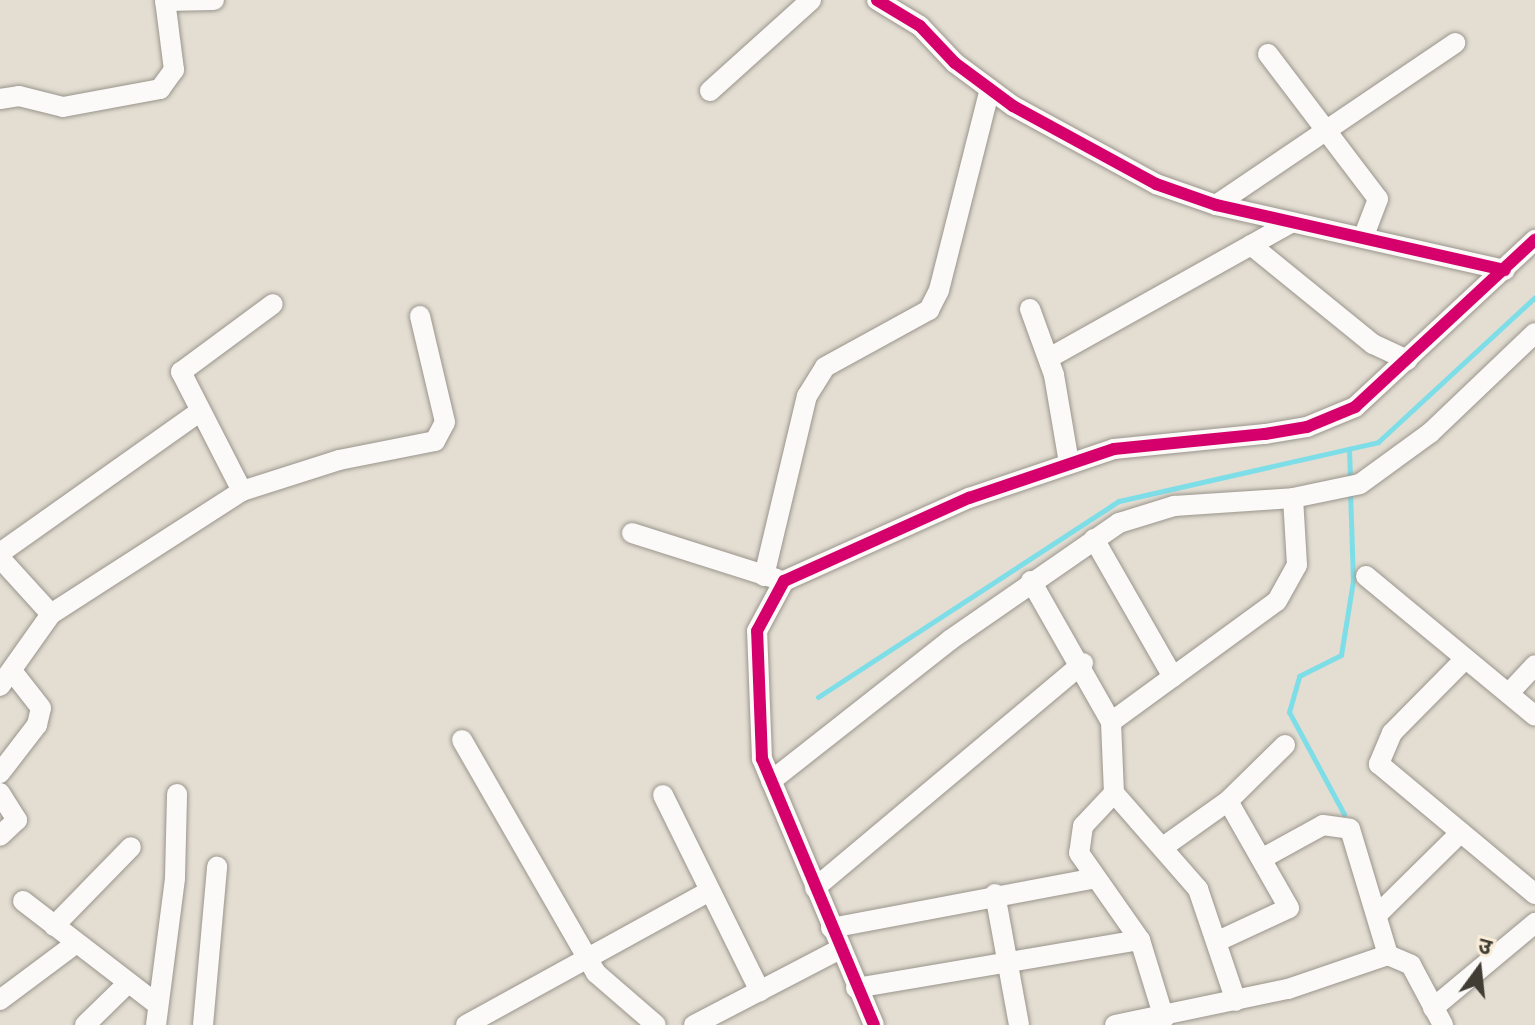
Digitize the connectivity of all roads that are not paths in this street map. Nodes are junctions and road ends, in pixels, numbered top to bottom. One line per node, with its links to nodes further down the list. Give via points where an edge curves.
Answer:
1 (165, 0): 2 (street); 9 (street, via 174,70 160,89 63,107 19,96)
2 (214, 0)
3 (811, 0): 8 (street)
4 (877, 0): 7 (street, via 920,26)
5 (1455, 43): 10 (street)
6 (1268, 54): 10 (street)
7 (990, 89): 11 (street, via 1111,161); 31 (street, via 939,290 929,310 825,367 807,396)
8 (710, 91)
9 (0, 99)
10 (1325, 131): 11 (street); 13 (street, via 1378,199)
11 (1216, 205): 12 (street)
12 (1292, 222): 13 (street); 15 (street)
13 (1364, 236): 16 (street)
14 (1535, 240): 16 (street)
15 (1251, 245): 21 (street); 22 (street, via 1373,344)
16 (1505, 270): 22 (street)
17 (273, 304): 23 (street, via 184,365 183,384)
18 (1030, 309): 21 (street)
19 (420, 316): 25 (street, via 445,422 443,434)
20 (1535, 333): 26 (street, via 1430,433 1360,484)
21 (1049, 358): 24 (street)
22 (1408, 360): 24 (street, via 1355,407 1307,427 1154,442)
23 (199, 412): 25 (street); 29 (street)
24 (1069, 463): 31 (street)
25 (242, 491): 33 (street)
26 (1293, 498): 28 (street, via 1174,506 1119,523); 37 (street, via 1299,533 1291,581 1277,601)
27 (632, 533): 31 (street)
28 (1094, 539): 32 (street); 37 (street)
29 (0, 556): 33 (street)
30 (1366, 576): 34 (street)
31 (774, 579): 45 (street, via 757,631 754,661 762,759)
32 (1031, 581): 35 (street); 45 (street)
33 (51, 614): 38 (street)
34 (1464, 660): 39 (street); 51 (street, via 1392,733 1379,764)
35 (1083, 663): 41 (street); 58 (street)
36 (1535, 665): 39 (street)
37 (1173, 677): 41 (street)
38 (6, 678): 44 (street, via 41,708 37,725)
39 (1509, 693): 40 (street)
40 (1535, 716)
41 (1111, 722): 47 (street)
42 (462, 740): 72 (street, via 543,872)
43 (1285, 745): 50 (street)
44 (0, 773)
45 (771, 781): 58 (street)
46 (0, 793): 52 (street, via 17,820)
47 (1114, 793): 53 (street); 57 (street, via 1077,837)
48 (177, 794): 79 (street, via 175,878)
49 (663, 795): 59 (street)
50 (1228, 801): 53 (street); 55 (street)
51 (1461, 832): 61 (street); 63 (street)
52 (0, 836)
53 (1166, 845): 68 (street, via 1198,889)
54 (131, 847): 65 (street)
55 (1263, 858): 63 (street, via 1339,822 1350,829); 68 (street, via 1289,908)
56 (217, 867): 85 (street)
57 (1095, 878): 60 (street); 67 (street)
58 (815, 888): 66 (street)
59 (710, 891): 72 (street); 76 (street)
60 (995, 894): 66 (street); 73 (street)
61 (1535, 894)
62 (23, 901): 65 (street)
63 (1379, 913): 71 (street)
64 (1535, 923): 81 (street)
65 (54, 926): 69 (street)
66 (831, 928): 70 (street)
67 (1140, 940): 73 (street); 83 (street)
68 (1218, 941): 78 (street)
69 (75, 944): 74 (street); 77 (street)
70 (840, 949): 75 (street); 76 (street)
71 (1388, 955): 78 (street); 81 (street, via 1411,965)
72 (585, 957): 82 (street); 86 (street)
73 (1008, 961): 75 (street); 90 (street)
74 (125, 986): 79 (street); 84 (street)
75 (856, 988): 89 (street)
76 (760, 991): 88 (street)
77 (0, 1000)
78 (1236, 1001): 80 (street)
79 (157, 1015)
80 (1211, 1016): 83 (street)
81 (1438, 1017)
82 (634, 1018): 87 (street)
83 (1164, 1018): 91 (street)
84 (85, 1025)
85 (203, 1025)
86 (466, 1025)
87 (656, 1025)
88 (694, 1025)
89 (874, 1025)
90 (1019, 1025)
91 (1115, 1025)

